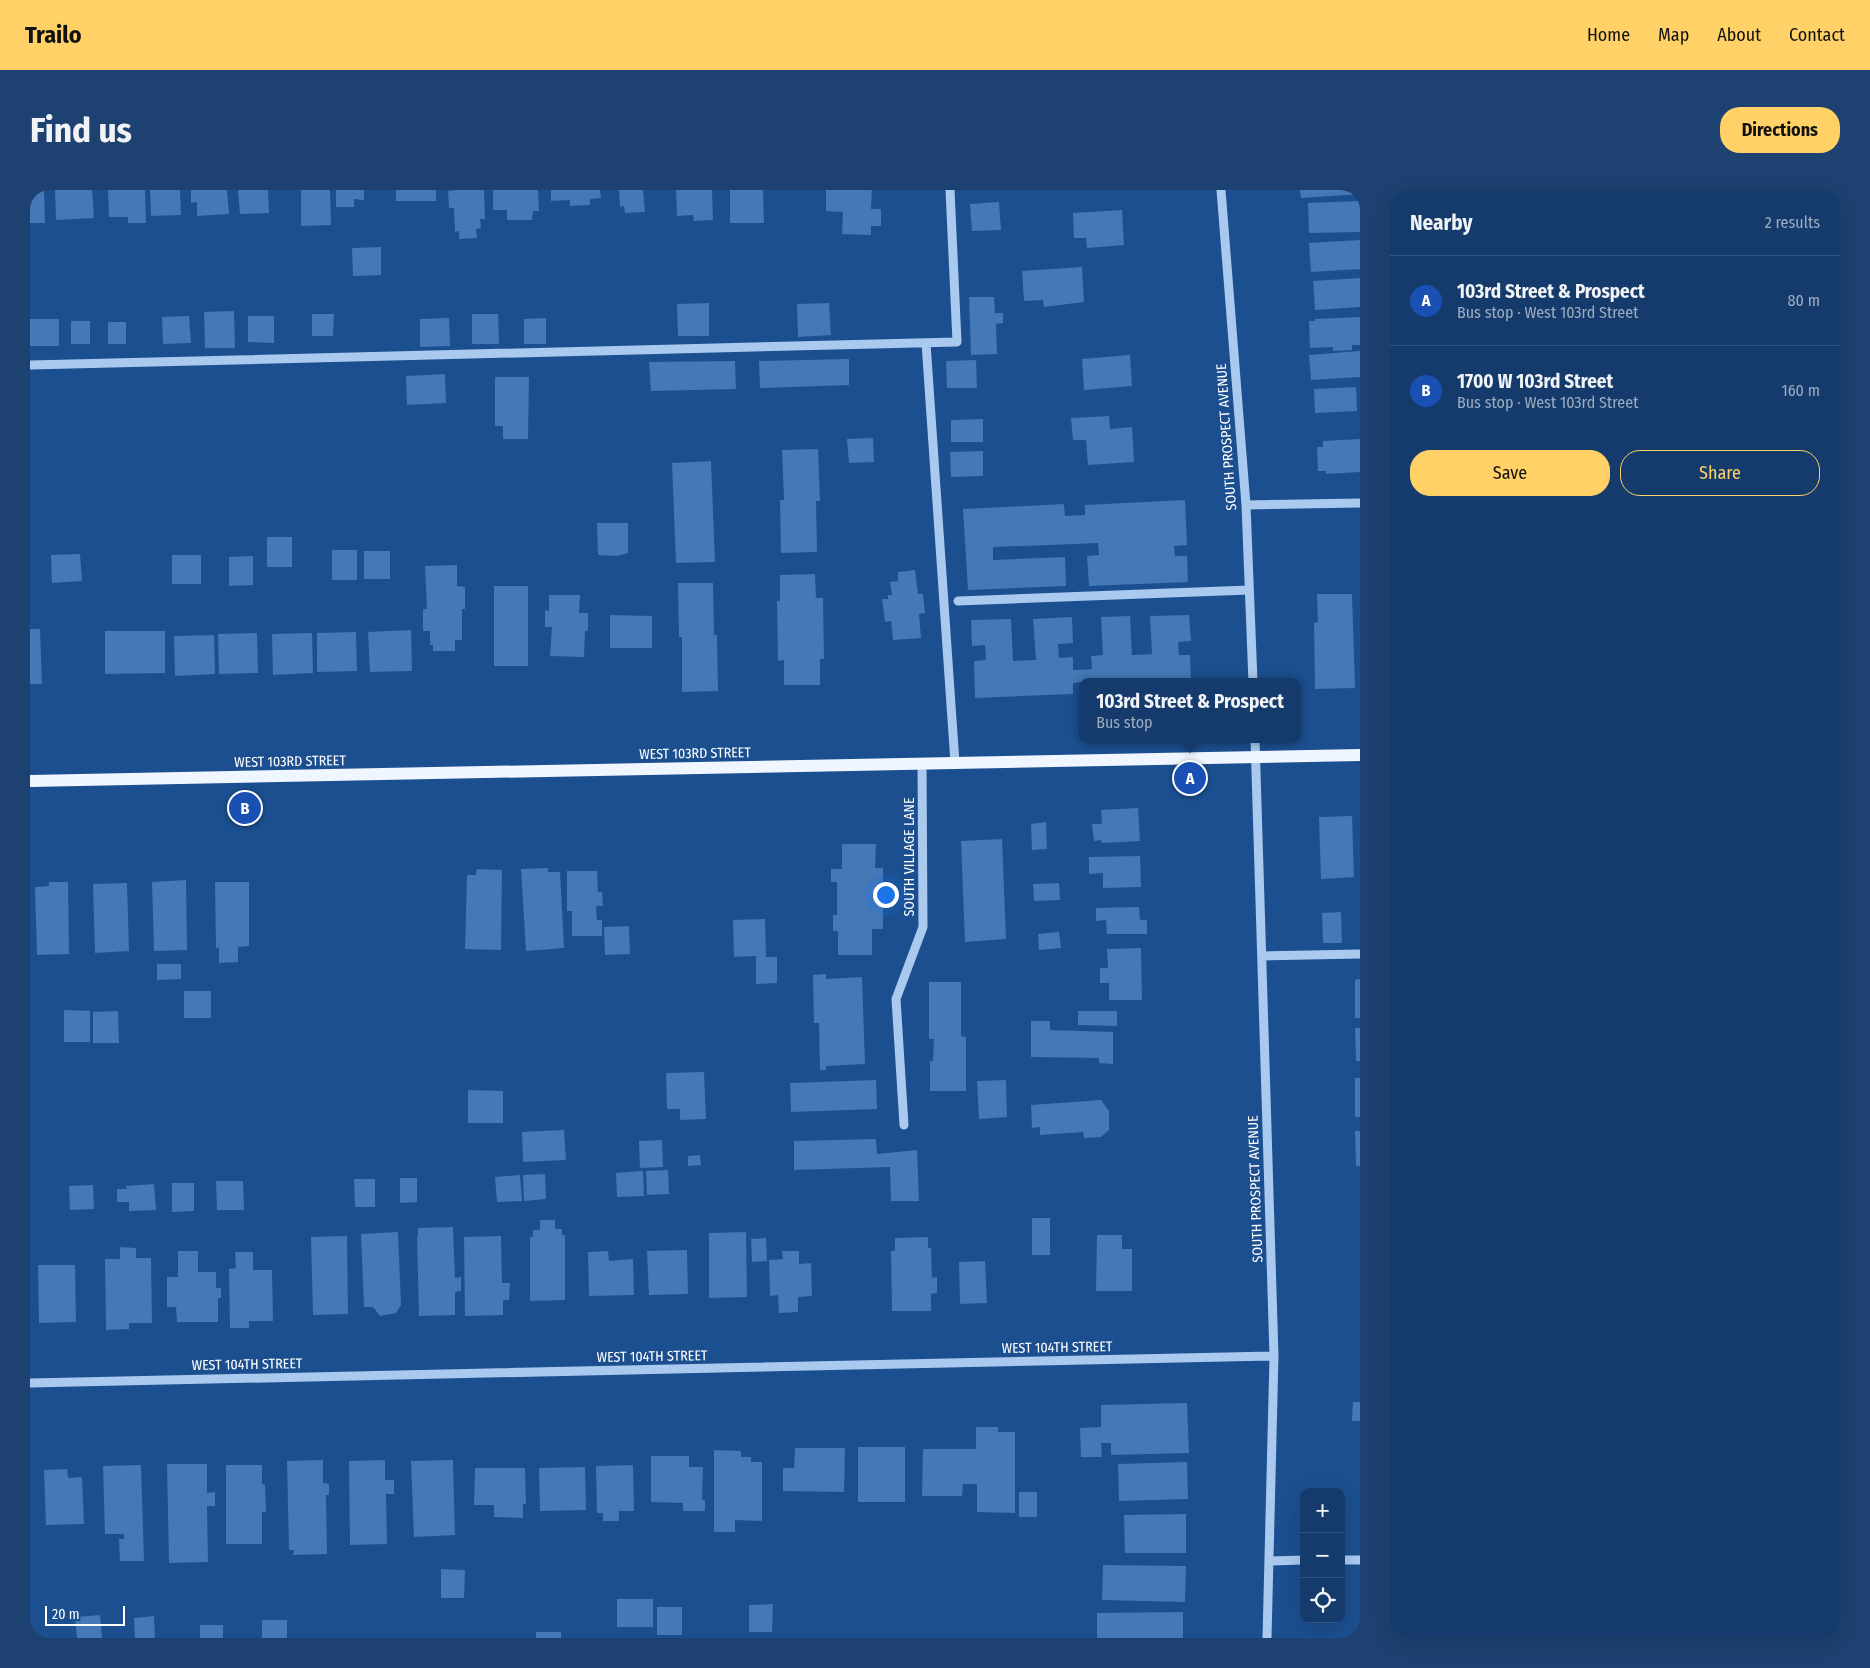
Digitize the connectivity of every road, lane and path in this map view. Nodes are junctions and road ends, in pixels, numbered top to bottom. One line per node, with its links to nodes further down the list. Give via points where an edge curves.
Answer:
1 (950, 190): 3 (street, via 957,342)
2 (1221, 190): 6 (street, SOUTH PROSPECT AVENUE)
3 (926, 343): 4 (street); 13 (street)
4 (30, 365)
5 (1360, 503): 6 (street)
6 (1246, 505): 7 (street, SOUTH PROSPECT AVENUE)
7 (1249, 590): 8 (street); 9 (street, SOUTH PROSPECT AVENUE)
8 (958, 601)
9 (1252, 678)
10 (1255, 743): 12 (street, SOUTH PROSPECT AVENUE)
11 (1360, 755): 12 (main road, WEST 103RD STREET)
12 (1255, 756): 13 (main road, WEST 103RD STREET); 17 (street, SOUTH PROSPECT AVENUE)
13 (955, 762): 14 (main road, WEST 103RD STREET)
14 (922, 763): 15 (main road, WEST 103RD STREET); 18 (street, SOUTH VILLAGE LANE, via 923,927 896,999)
15 (30, 781)
16 (1360, 954): 17 (street)
17 (1262, 956): 19 (street, SOUTH PROSPECT AVENUE)
18 (904, 1125)
19 (1274, 1356): 20 (street, WEST 104TH STREET); 24 (street, SOUTH PROSPECT AVENUE)
20 (30, 1383)
21 (1300, 1560): 24 (street)
22 (1345, 1560): 23 (street)
23 (1360, 1560)
24 (1270, 1561): 25 (street, SOUTH PROSPECT AVENUE)
25 (1268, 1638)

